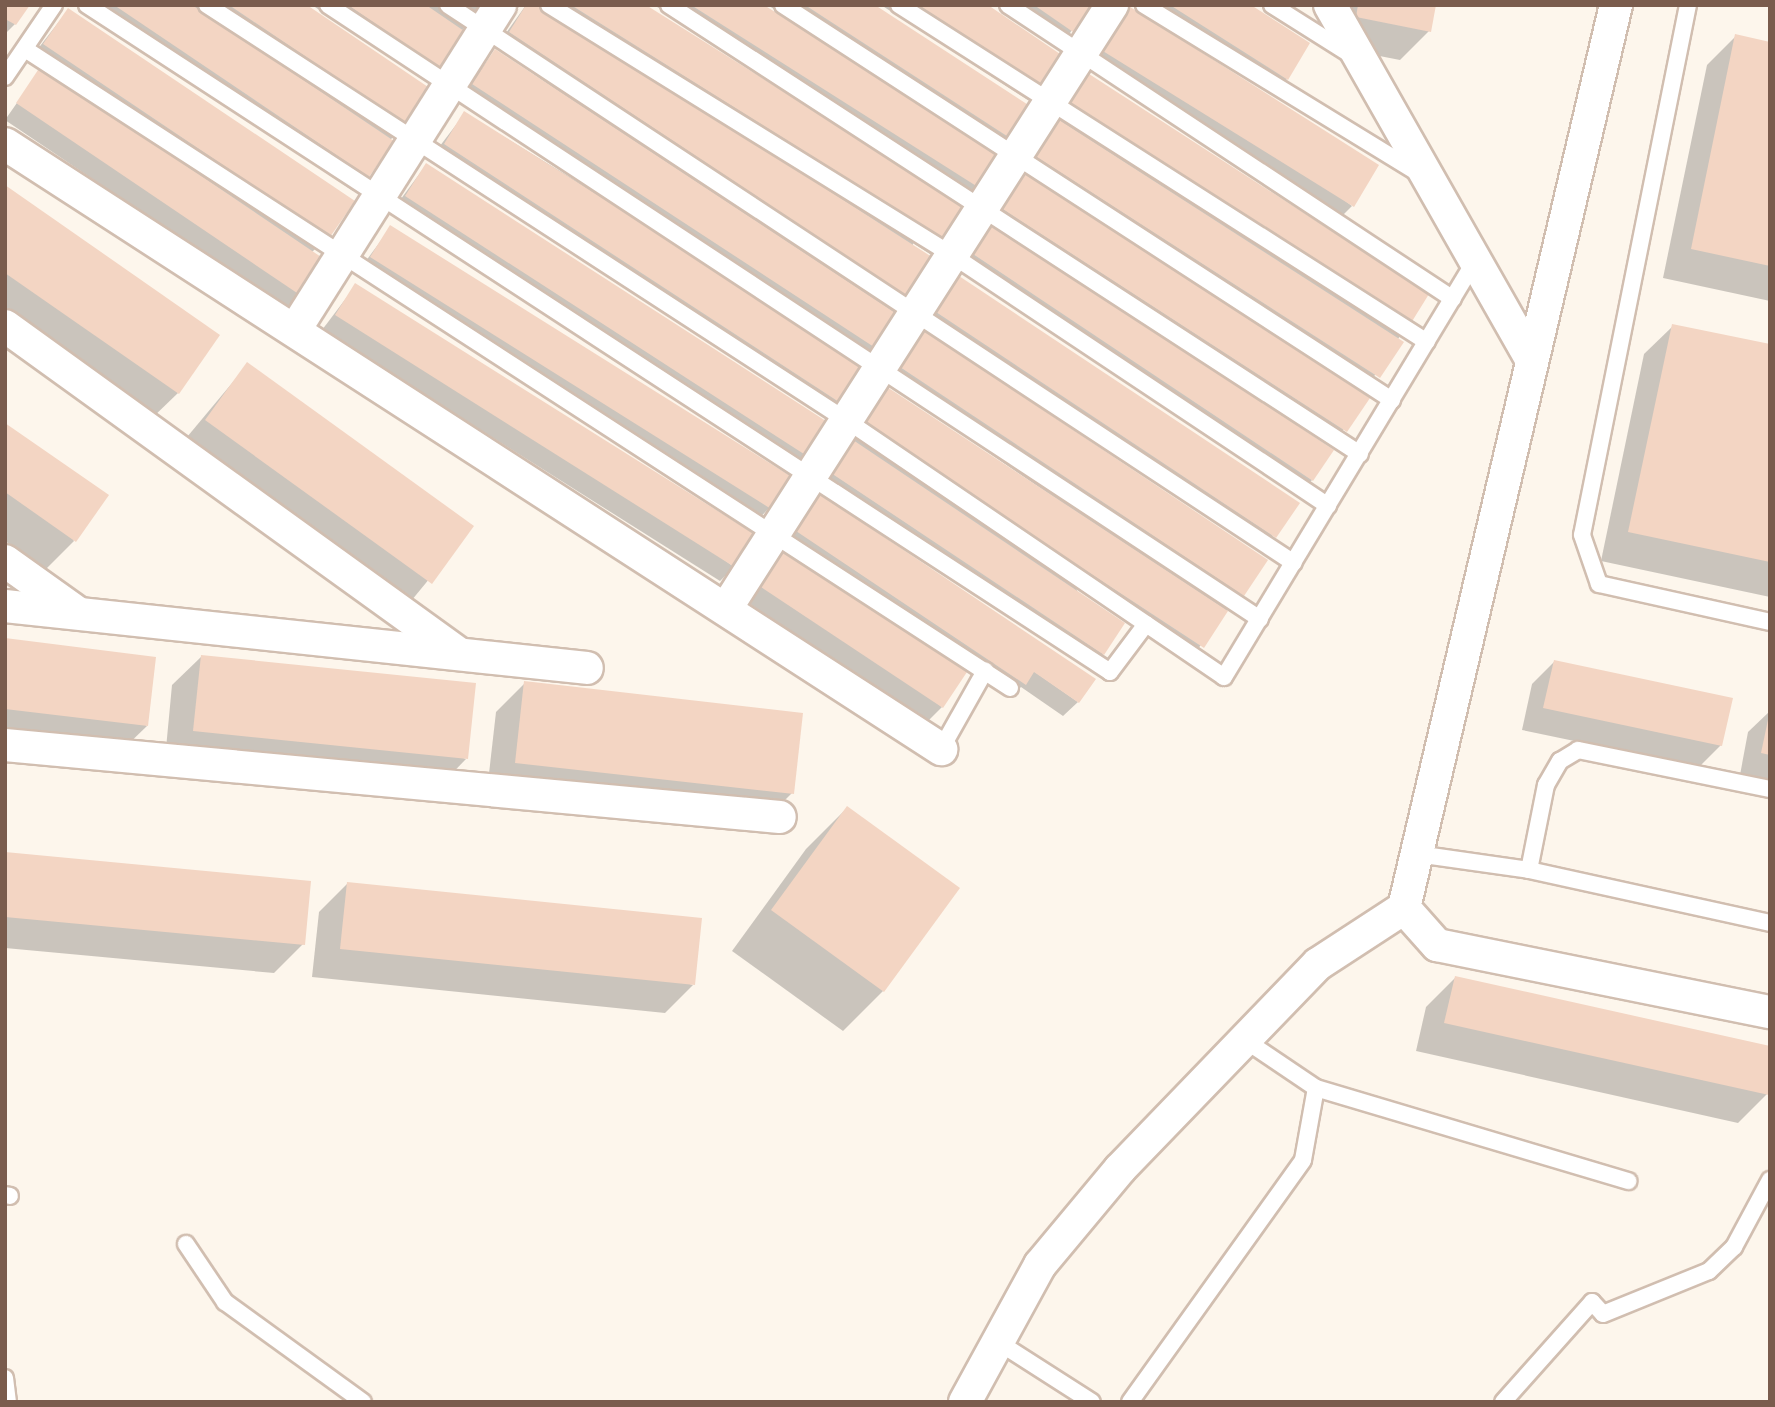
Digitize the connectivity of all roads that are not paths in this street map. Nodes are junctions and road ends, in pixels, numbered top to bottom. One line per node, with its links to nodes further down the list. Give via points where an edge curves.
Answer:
1 (54, 5): 18 (lane)
2 (87, 5): 28 (lane)
3 (207, 5): 24 (lane)
4 (328, 5): 22 (lane)
5 (448, 5): 17 (lane)
6 (549, 5): 30 (lane)
7 (668, 5): 29 (lane)
8 (783, 5): 26 (lane)
9 (899, 5): 23 (lane)
10 (1008, 5): 19 (lane)
11 (1112, 5): 19 (street)
12 (1144, 5): 27 (lane)
13 (1272, 5): 20 (lane)
14 (1330, 5): 20 (street)
15 (1616, 5): 38 (street)
16 (1688, 5): 52 (lane, via 1582,535 1599,584)
17 (493, 18): 22 (street); 34 (lane)
18 (25, 49): 21 (lane); 31 (lane)
19 (1080, 54): 23 (street); 33 (lane)
20 (1365, 64): 27 (street)
21 (5, 77)
22 (450, 86): 24 (street); 39 (lane)
23 (1050, 102): 26 (street); 37 (lane)
24 (414, 141): 28 (street); 41 (lane)
25 (5, 144): 36 (street)
26 (1015, 156): 29 (street); 40 (lane)
27 (1431, 181): 32 (street)
28 (380, 196): 31 (street); 43 (lane)
29 (984, 204): 30 (street); 42 (lane)
30 (952, 255): 34 (street); 44 (lane)
31 (340, 259): 36 (street); 45 (lane)
32 (1476, 260): 33 (lane); 38 (street)
33 (1453, 299): 37 (lane)
34 (914, 315): 39 (street); 47 (lane)
35 (5, 326): 54 (street)
36 (296, 328): 49 (street)
37 (1427, 342): 40 (lane)
38 (1532, 361): 62 (street)
39 (880, 367): 41 (street); 51 (lane)
40 (1392, 400): 42 (lane)
41 (846, 420): 43 (street); 53 (lane)
42 (1360, 454): 44 (lane)
43 (811, 474): 45 (street); 53 (lane, via 1110,672)
44 (1328, 506): 47 (lane)
45 (774, 532): 49 (street); 56 (lane)
46 (5, 561): 50 (street)
47 (1294, 563): 51 (lane)
48 (5, 606): 50 (street)
49 (727, 607): 59 (street)
50 (78, 614): 54 (street)
51 (1260, 619): 53 (lane, via 1224,677)
52 (1770, 622)
53 (1146, 624)
54 (461, 654): 55 (street)
55 (587, 668)
56 (985, 671): 57 (lane); 59 (lane)
57 (1010, 688)
58 (5, 745): 61 (street)
59 (941, 749)
60 (1770, 789): 63 (lane, via 1578,750 1560,761 1546,785)
61 (780, 817)
62 (1417, 854): 63 (lane); 64 (street)
63 (1530, 870): 65 (lane)
64 (1404, 908): 66 (street, via 1437,945); 67 (street, via 1318,964)
65 (1770, 923)
66 (1770, 1012)
67 (1245, 1040): 68 (lane); 72 (street, via 1120,1169 1040,1265)
68 (1316, 1088): 70 (lane); 78 (lane, via 1303,1160)
69 (1770, 1180): 79 (lane, via 1734,1247 1709,1271 1603,1314 1592,1303)
70 (1628, 1181)
71 (186, 1244): 75 (lane, via 225,1302)
72 (995, 1340): 76 (street); 77 (lane)
73 (5, 1378): 74 (lane)
74 (8, 1402)
75 (363, 1402)
76 (965, 1402)
77 (1092, 1402)
78 (1130, 1402)
79 (1503, 1402)

